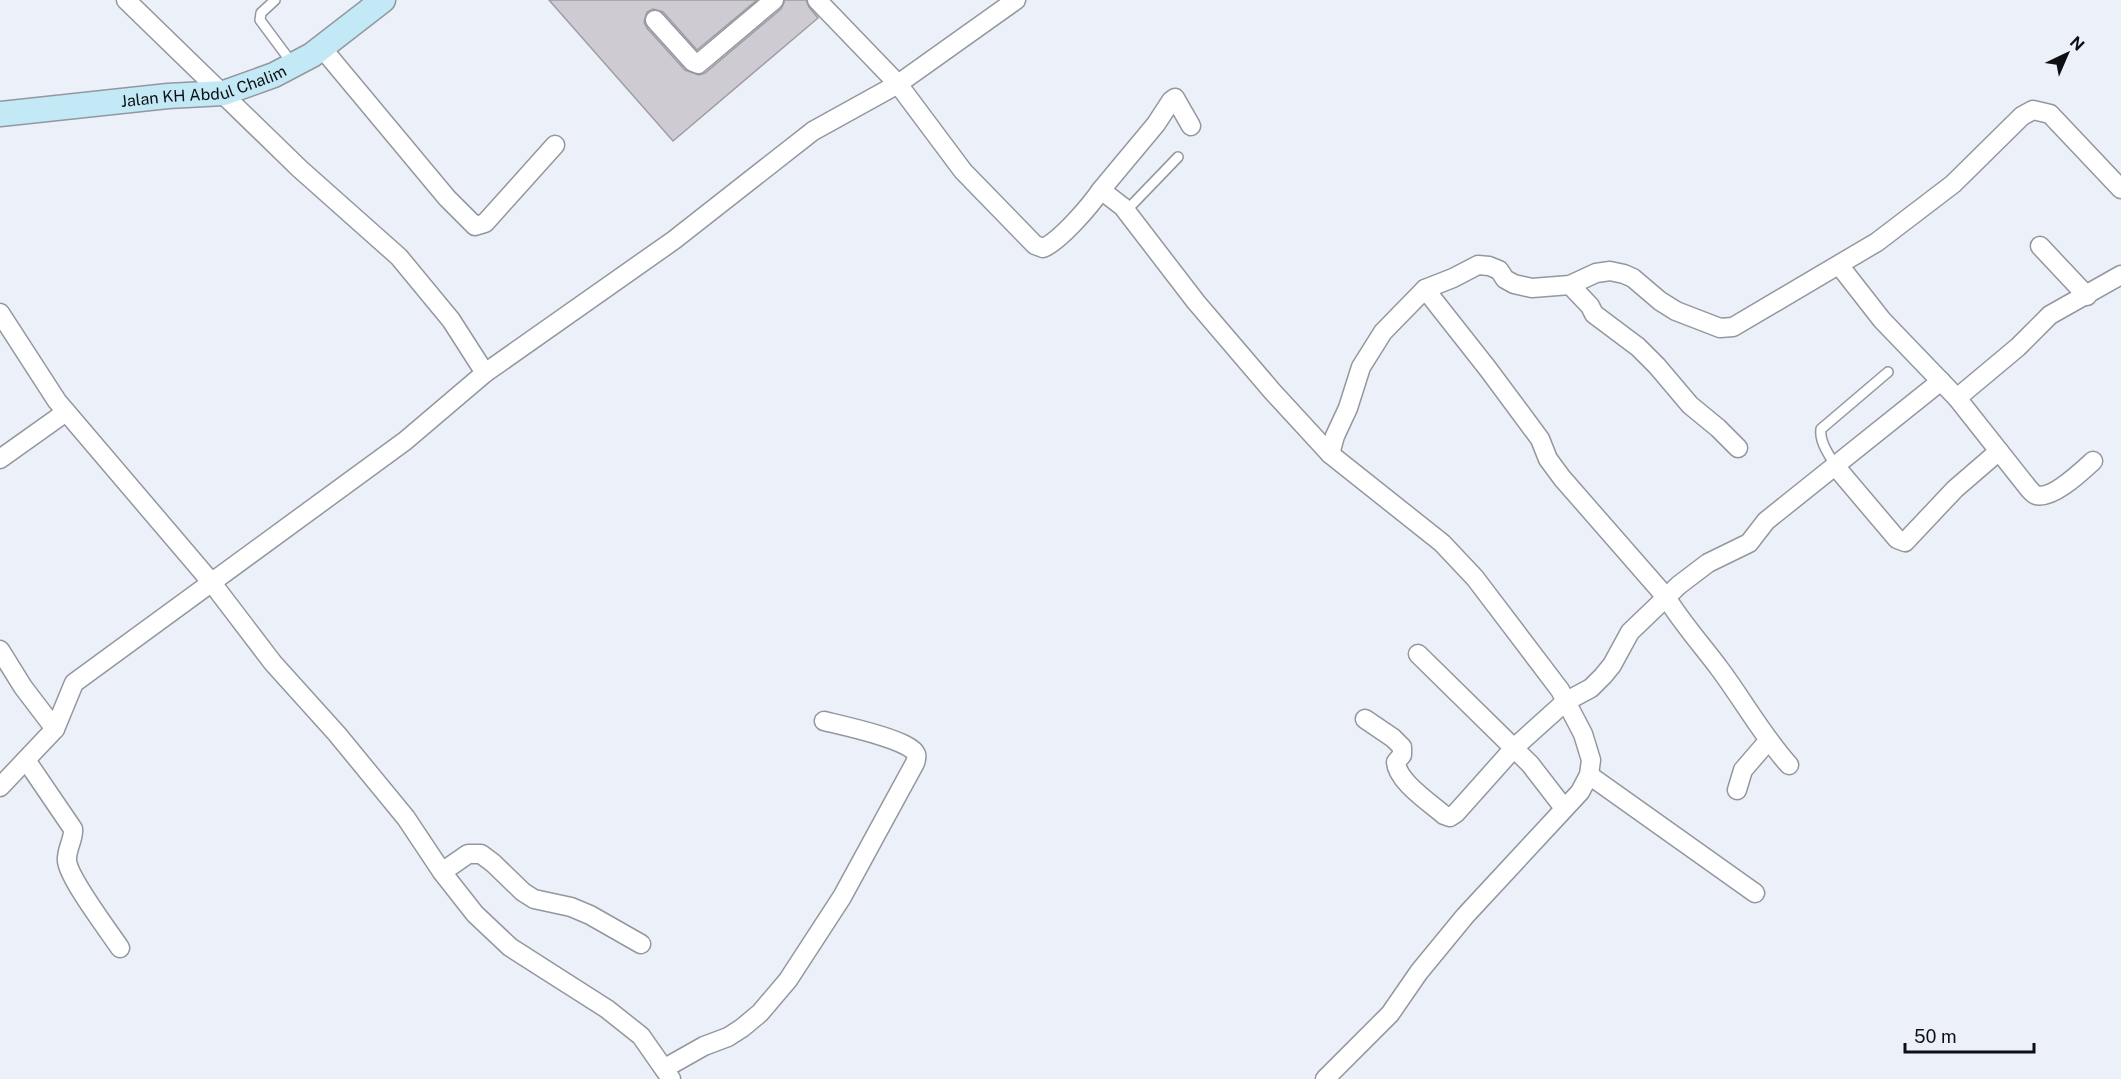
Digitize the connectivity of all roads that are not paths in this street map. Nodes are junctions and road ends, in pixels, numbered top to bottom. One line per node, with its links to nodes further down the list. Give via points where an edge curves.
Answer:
1 (126, 0): 11 (street)
2 (275, 0): 9 (lane, via 261,13 261,20)
3 (383, 0): 8 (street, Jalan KH Abdul Chalim)
4 (774, 0): 7 (street, via 698,64)
5 (817, 0): 10 (street)
6 (1016, 0): 10 (street)
7 (655, 20)
8 (322, 48): 9 (street, Jalan KH Abdul Chalim); 14 (street, via 475,226 485,223)
9 (294, 65): 11 (street, Jalan KH Abdul Chalim)
10 (898, 84): 17 (street, via 963,171 1035,245 1050,245); 27 (street, via 813,131 674,240)
11 (224, 93): 12 (street, Jalan KH Abdul Chalim); 27 (street, via 300,169 399,257 451,320)
12 (0, 114)
13 (1191, 126): 17 (street, via 1179,103 1175,98 1171,100)
14 (555, 144)
15 (1178, 157): 18 (lane)
16 (2121, 189): 20 (street, via 2050,114 2033,110 2022,116 1953,184 1877,242)
17 (1101, 190): 18 (street)
18 (1126, 211): 33 (street, via 1196,302)
19 (2040, 246): 24 (street)
20 (1839, 265): 22 (street, via 1733,327 1720,328 1660,301 1624,274 1596,273); 28 (street, via 1882,320)
21 (2121, 275): 24 (street)
22 (1570, 285): 23 (street, via 1532,288 1514,284 1499,270 1478,265); 31 (street, via 1594,314 1638,347 1689,405)
23 (1425, 289): 33 (street, via 1383,332 1361,367); 38 (street, via 1540,439 1562,478)
24 (2087, 296): 29 (street, via 2050,315)
25 (0, 313): 30 (street)
26 (1888, 372): 36 (lane, via 1821,429 1820,435)
27 (485, 373): 37 (street, via 405,441)
28 (1941, 381): 29 (street); 36 (street)
29 (1956, 398): 32 (street)
30 (66, 412): 34 (street); 37 (street)
31 (1738, 448)
32 (1999, 451): 35 (street, via 2037,495 2048,495); 36 (street, via 1955,489 1905,542 1897,539)
33 (1330, 454): 41 (street, via 1442,543 1475,578 1560,690)
34 (0, 459)
35 (2093, 461)
36 (1836, 467): 38 (street, via 1766,521 1749,543 1708,563)
37 (212, 583): 44 (street, via 74,683); 53 (street, via 273,663 406,818)
38 (1666, 597): 41 (street, via 1630,632 1603,676 1591,688); 45 (street)
39 (0, 650): 44 (street)
40 (1418, 654): 46 (street)
41 (1565, 702): 46 (street); 49 (street, via 1583,734 1591,760)
42 (1365, 719): 46 (street, via 1402,747 1396,770 1405,781 1450,817)
43 (824, 721): 57 (street, via 903,742 916,752 915,763 842,897 788,980 742,1028 704,1046)
44 (56, 729): 47 (street)
45 (1768, 741): 48 (street); 51 (street, via 1743,771)
46 (1514, 748): 52 (street)
47 (26, 760): 50 (street); 56 (street, via 73,829 67,856 71,873)
48 (1789, 765)
49 (1589, 775): 52 (street, via 1580,792); 54 (street)
50 (0, 787)
51 (1737, 790)
52 (1564, 808): 58 (street, via 1465,916 1390,1014)
53 (442, 872): 55 (street, via 468,854 481,854 528,895 590,915); 57 (street, via 475,914 510,947 607,1009 641,1036)
54 (1755, 893)
55 (641, 944)
56 (120, 948)
57 (668, 1074)
58 (1325, 1079)

